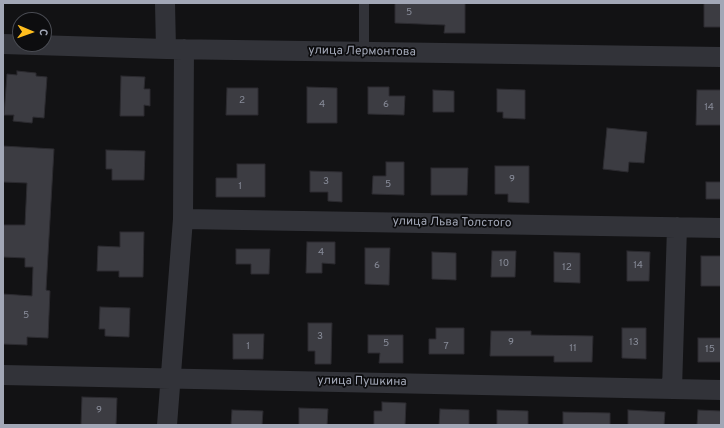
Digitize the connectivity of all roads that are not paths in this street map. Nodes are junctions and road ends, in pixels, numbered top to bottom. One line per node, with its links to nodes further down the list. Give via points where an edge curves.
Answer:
1 (165, 3): 4 (street)
2 (364, 3): 5 (lane)
3 (3, 44): 4 (street, улица Лермонтова)
4 (175, 49): 5 (street, улица Лермонтова); 7 (street)
5 (364, 52): 6 (street, улица Лермонтова)
6 (721, 57)
7 (183, 219): 8 (street, улица Льва Толстого); 11 (street)
8 (677, 227): 9 (street, улица Льва Толстого); 12 (street)
9 (721, 228)
10 (3, 374): 11 (street, улица Пушкина)
11 (171, 378): 12 (street, улица Пушкина); 14 (street)
12 (672, 389): 13 (street, улица Пушкина)
13 (721, 390)
14 (167, 425)

